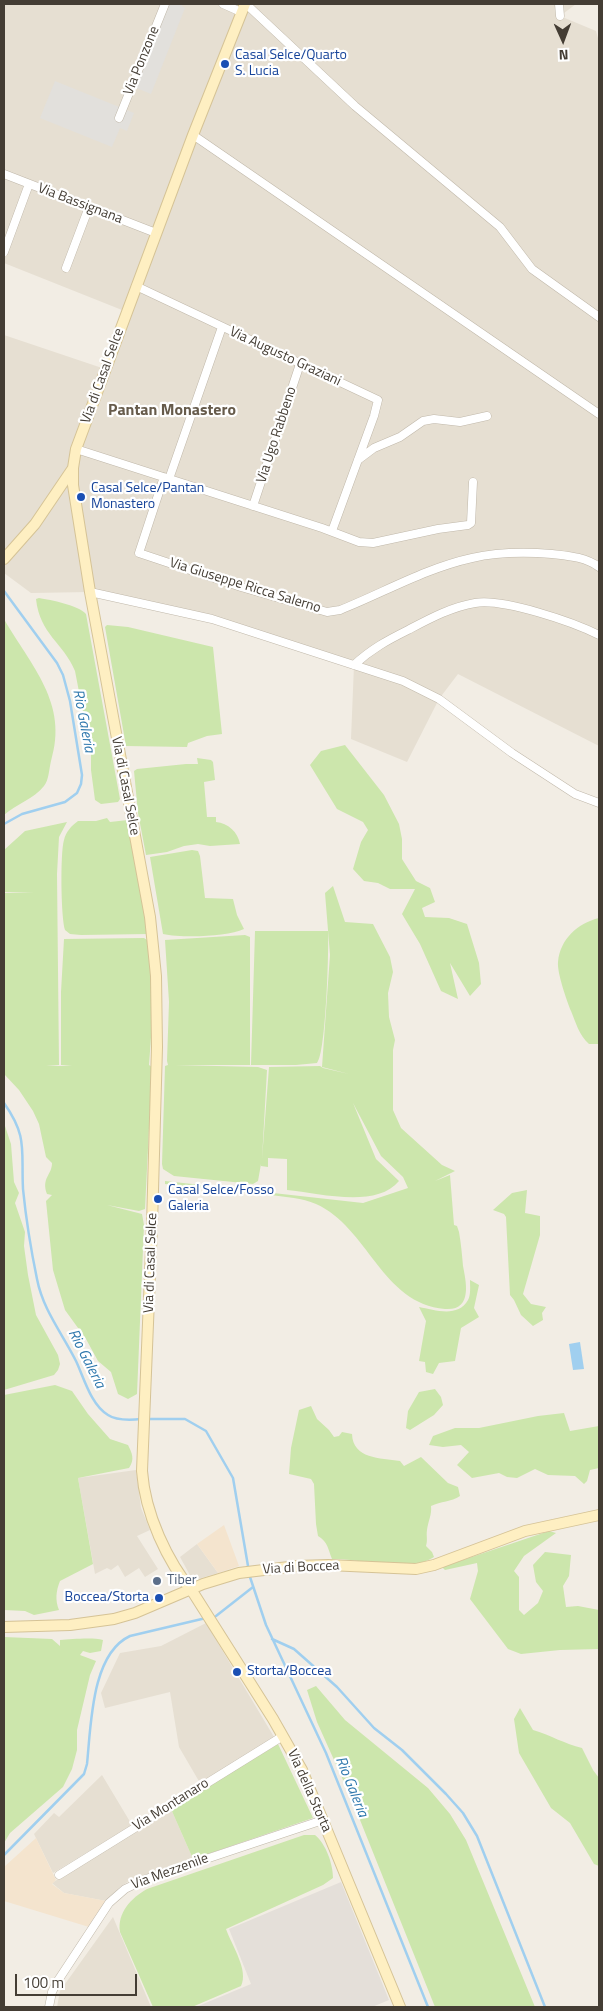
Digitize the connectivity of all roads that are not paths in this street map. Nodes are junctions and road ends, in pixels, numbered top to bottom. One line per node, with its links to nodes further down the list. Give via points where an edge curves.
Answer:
1 (165, 4): 6 (street, Via Ponzone)
2 (222, 4): 4 (street)
3 (559, 4): 5 (street)
4 (244, 7): 7 (main road, Via di Casal Selce); 15 (street, via 355,106 500,227 532,269)
5 (560, 16)
6 (119, 118)
7 (193, 135): 11 (main road, Via di Casal Selce); 18 (street)
8 (4, 174): 9 (street, Via Bassignana)
9 (29, 184): 10 (street, Via Bassignana); 12 (street)
10 (89, 206): 11 (street, Via Bassignana); 13 (street)
11 (156, 233): 14 (main road, Via di Casal Selce)
12 (4, 252)
13 (66, 268)
14 (136, 286): 16 (street, Via Augusto Graziani); 20 (main road, Via di Casal Selce)
15 (599, 317)
16 (222, 327): 17 (street, Via Augusto Graziani); 23 (street)
17 (300, 364): 21 (street, Via Augusto Graziani, via 378,400); 25 (street, Via Ugo Rabbeno)
18 (599, 414)
19 (487, 416): 21 (street, via 460,422 423,421)
20 (76, 449): 22 (main road, Via di Casal Selce); 23 (street)
21 (358, 460): 26 (street, Via Augusto Graziani)
22 (73, 468): 27 (main road); 29 (main road, Via di Casal Selce)
23 (166, 478): 25 (street); 28 (street, Via Giuseppe Ricca Salerno, via 139,552 327,612 340,610 436,568 475,557 509,553 546,554 583,559)
24 (473, 482): 26 (street, via 473,514 468,525 438,528 376,543 359,542)
25 (253, 506): 26 (street)
26 (332, 531)
27 (7, 557)
28 (599, 567)
29 (90, 592): 31 (street, via 212,619); 34 (main road, Via di Casal Selce, via 150,917 156,976 153,1212 142,1445 144,1489 152,1521)
30 (599, 635): 31 (street, via 536,612 499,604 475,603 419,624 371,650)
31 (354, 665): 32 (street, via 403,681 434,696 575,794)
32 (599, 803)
33 (599, 1515): 34 (main road, Via di Boccea, via 525,1531 416,1569 328,1565 257,1571 239,1573)
34 (190, 1589): 35 (main road, Via di Boccea, via 114,1619); 36 (main road, Via della Storta)
35 (4, 1627)
36 (283, 1736): 37 (main road, Via della Storta, via 302,1770); 38 (street, Via Montanaro)
37 (323, 1820): 39 (street, Via Mezzenile, via 146,1879 125,1889 109,1903 57,1982); 40 (main road, Via della Storta)
38 (59, 1875)
39 (49, 2007)
40 (400, 2007)

